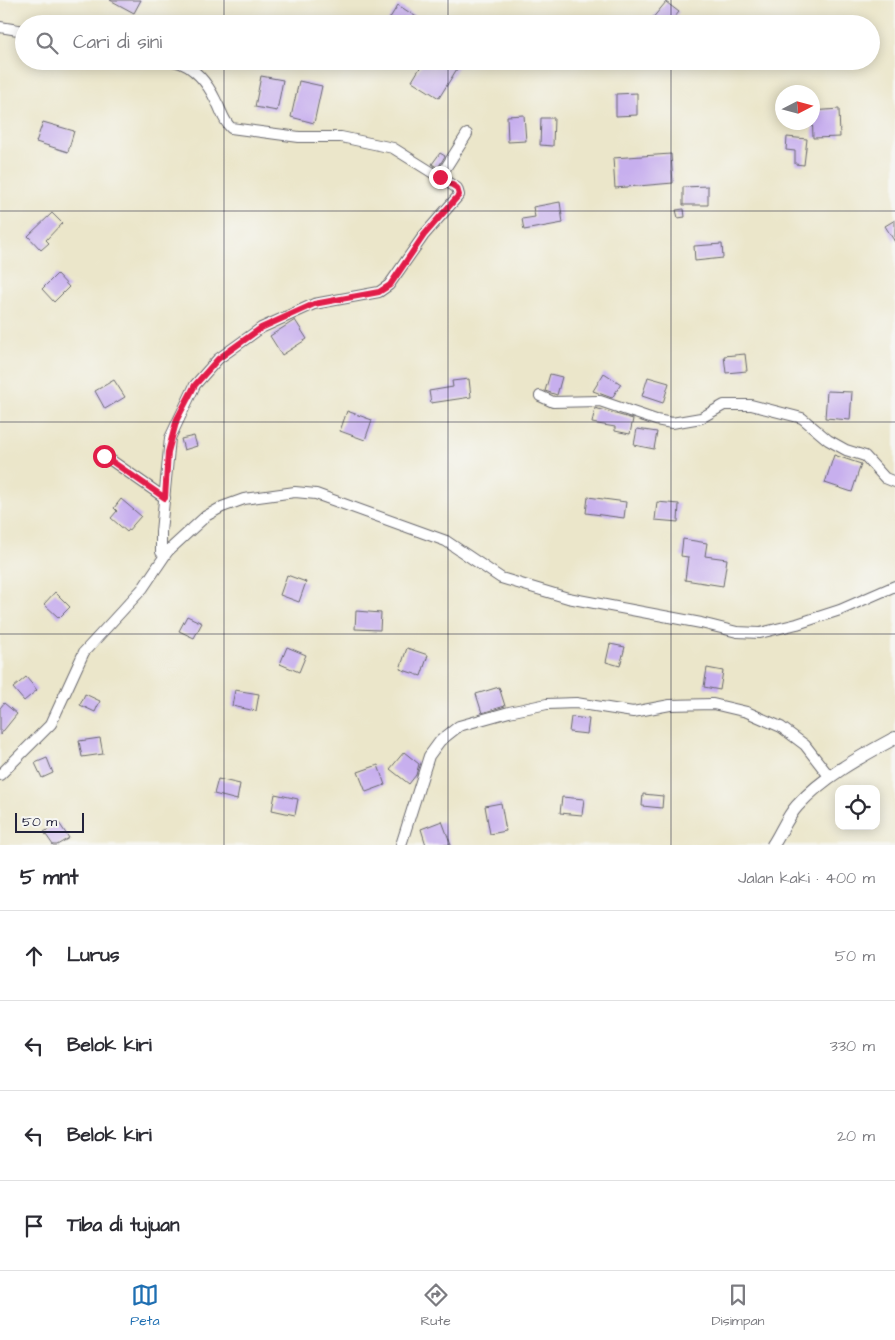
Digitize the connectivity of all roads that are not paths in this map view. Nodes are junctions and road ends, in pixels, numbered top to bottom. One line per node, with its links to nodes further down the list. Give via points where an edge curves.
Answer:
1 (0, 28): 2 (street)
2 (15, 30)
3 (189, 70): 5 (street, via 202,78 231,128 299,137 341,137 393,148)
4 (467, 134): 5 (street)
5 (440, 177): 9 (street, via 457,188 459,195 424,235 390,285 379,292 314,304 261,328 218,359 195,385 170,438)
6 (540, 396): 8 (street, via 553,402 600,401 672,423 701,418 724,406 751,405 802,418 828,440 865,456 885,478)
7 (104, 456): 9 (street)
8 (895, 482)
9 (165, 498): 10 (street, via 161,546 162,552)
10 (168, 551): 11 (street, via 206,516 222,507 244,499 296,492 316,494 446,541 501,578 568,598 737,632 760,633 797,624); 13 (street, via 143,588 84,652 51,724)
11 (895, 586)
12 (895, 738): 14 (main road)
13 (0, 775)
14 (830, 776): 15 (street, via 805,745 781,727 747,712 713,704 670,705 633,712 576,702 547,704 459,726 440,741 429,756); 16 (main road, via 796,807)
15 (401, 845)
16 (772, 845)

